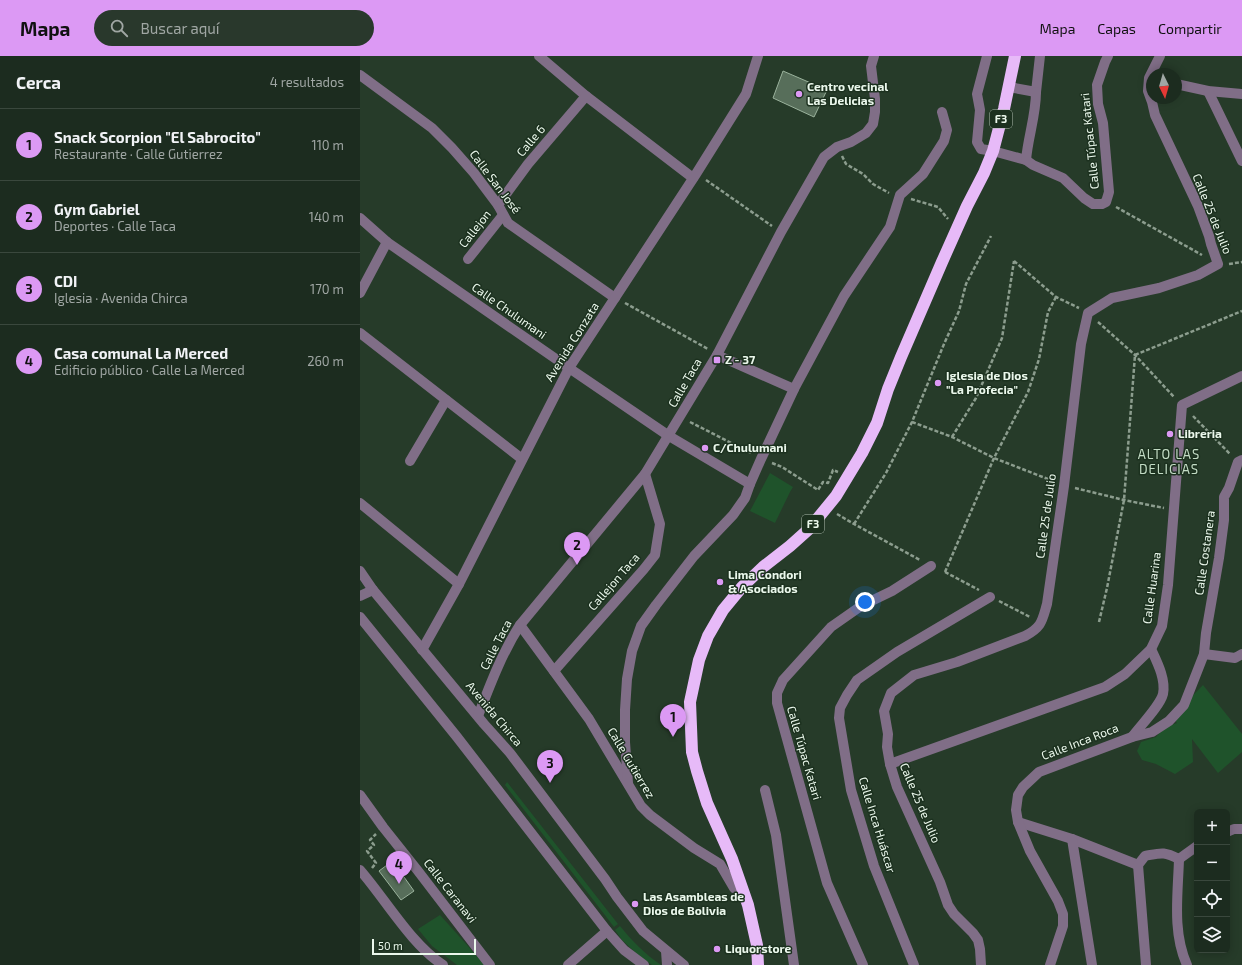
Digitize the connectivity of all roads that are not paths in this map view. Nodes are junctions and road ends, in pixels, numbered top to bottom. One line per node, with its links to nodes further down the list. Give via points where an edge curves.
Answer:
1 (539, 56): 16 (street)
2 (758, 56): 22 (street, Avenida Conzata, via 746,94)
3 (874, 56): 31 (street, Calle Taca, via 871,66 875,99 873,124 866,133 851,142 837,146 824,157 781,232)
4 (987, 56): 19 (street, via 977,94 980,110 978,142 981,149)
5 (1015, 56): 12 (highway, F3)
6 (1040, 56): 14 (street)
7 (1108, 56): 20 (street, Calle Túpac Katari, via 1097,85 1109,192 1106,202 1093,204 1063,178)
8 (1160, 56): 9 (street, Calle 25 de Julio)
9 (1155, 68)
10 (360, 75): 23 (street, Calle San José, via 432,128 474,173)
11 (1182, 85): 13 (street)
12 (1009, 87): 14 (street); 19 (highway, F3)
13 (1208, 91): 15 (street); 21 (street)
14 (1036, 92): 20 (street)
15 (1242, 94)
16 (586, 96): 22 (street); 23 (street, Calle 6, via 528,164)
17 (1152, 104): 58 (street, Calle 25 de Julio, via 1155,115 1198,206 1218,264 1198,275 1159,288 1112,298 1088,313 1080,344 1064,486 1042,623 1035,631 1025,636 914,675 892,693 884,711)
18 (942, 112): 34 (street, via 947,130 944,141 923,174 900,196 890,227 844,296)
19 (993, 151): 20 (street); 70 (highway, F3, via 901,357 877,423 862,453 836,496 809,529 763,567 723,610 708,636 699,660 690,702 692,752 707,803)
20 (1026, 160)
21 (1242, 162)
22 (694, 176): 29 (street, Avenida Conzata)
23 (498, 205): 24 (street, Calle San José)
24 (503, 215): 27 (street, Callejon); 29 (street, Calle San José, via 508,223)
25 (360, 218): 26 (street, Calle Chulumani)
26 (386, 242): 28 (street); 32 (street, Calle Chulumani)
27 (468, 259)
28 (360, 293)
29 (615, 298): 32 (street, Avenida Conzata)
30 (360, 333): 35 (street)
31 (717, 355): 34 (street); 36 (street, Calle Taca)
32 (569, 368): 36 (street, Calle Chulumani); 37 (street, Avenida Conzata)
33 (1242, 376): 51 (street, Calle Huarina, via 1182,405 1168,585 1162,626)
34 (794, 389): 41 (street)
35 (446, 400): 37 (street); 38 (street)
36 (669, 436): 40 (street, Calle Taca); 41 (street, Calle Chulumani)
37 (522, 459): 45 (street, Avenida Conzata)
38 (410, 461)
39 (1240, 461): 53 (street, Calle Costanera, via 1224,496 1224,520)
40 (645, 474): 50 (street, Calle Taca); 55 (street, Callejon Taca, via 660,524 655,555)
41 (750, 484): 59 (street, via 745,498 733,515 694,556 641,626 632,651 624,710)
42 (360, 503): 45 (street)
43 (931, 566): 81 (street, Calle Túpac Katari, via 892,591 861,606 831,627 783,680 777,693 777,703 828,884)
44 (360, 571): 46 (street, Avenida Chirca)
45 (459, 584): 52 (street, Avenida Conzata)
46 (373, 590): 47 (street); 52 (street, Avenida Chirca)
47 (360, 596)
48 (990, 597): 82 (street, Calle Inca Huáscar, via 896,652 857,680 840,708 839,718 851,790 874,866)
49 (360, 617): 71 (street)
50 (520, 625): 55 (street, Calle Gutierrez); 56 (street, Calle Taca)
51 (1151, 649): 57 (street, via 1159,665 1163,694 1157,706); 58 (street, Calle Huarina, via 1125,674 1105,688)
52 (422, 650): 56 (street, Avenida Chirca)
53 (1204, 654): 54 (street, via 1235,658); 57 (street, Calle Inca Roca, via 1184,704 1169,721 1152,732)
54 (1242, 654)
55 (554, 671): 59 (street, Calle Gutierrez, via 589,719)
56 (478, 716): 72 (street, Avenida Chirca, via 510,753 643,932)
57 (1132, 737): 62 (street, Calle Inca Roca, via 1039,772 1023,787 1018,796)
58 (890, 764): 83 (street, Calle 25 de Julio, via 897,787 948,905 978,940)
59 (628, 783): 70 (street, Calle Gutierrez, via 641,806 650,815 720,864 734,888)
60 (764, 790): 80 (street, via 776,835)
61 (360, 795): 74 (street, Calle Caranavi)
62 (1018, 822): 65 (street); 84 (street, Calle Inca Roca, via 1063,914 1063,926)
63 (1242, 829): 64 (street)
64 (1230, 831)
65 (1072, 839): 68 (street); 85 (street)
66 (1194, 848): 67 (street)
67 (1179, 859): 68 (street, via 1166,853 1157,854 1145,856); 87 (street, via 1178,933)
68 (1138, 865): 86 (street)
69 (362, 873): 73 (street, via 412,937 433,959)
70 (741, 885): 79 (highway, F3, via 757,945)
71 (607, 931): 75 (street); 76 (street, via 624,950)
72 (666, 951): 77 (street); 78 (street, Avenida Chirca)
73 (443, 965)
74 (490, 965)
75 (568, 965)
76 (644, 965)
77 (667, 965)
78 (684, 965)
79 (758, 965)
80 (794, 965)
81 (863, 965)
82 (914, 965)
83 (981, 965)
84 (1050, 965)
85 (1092, 965)
86 (1146, 965)
87 (1187, 965)

